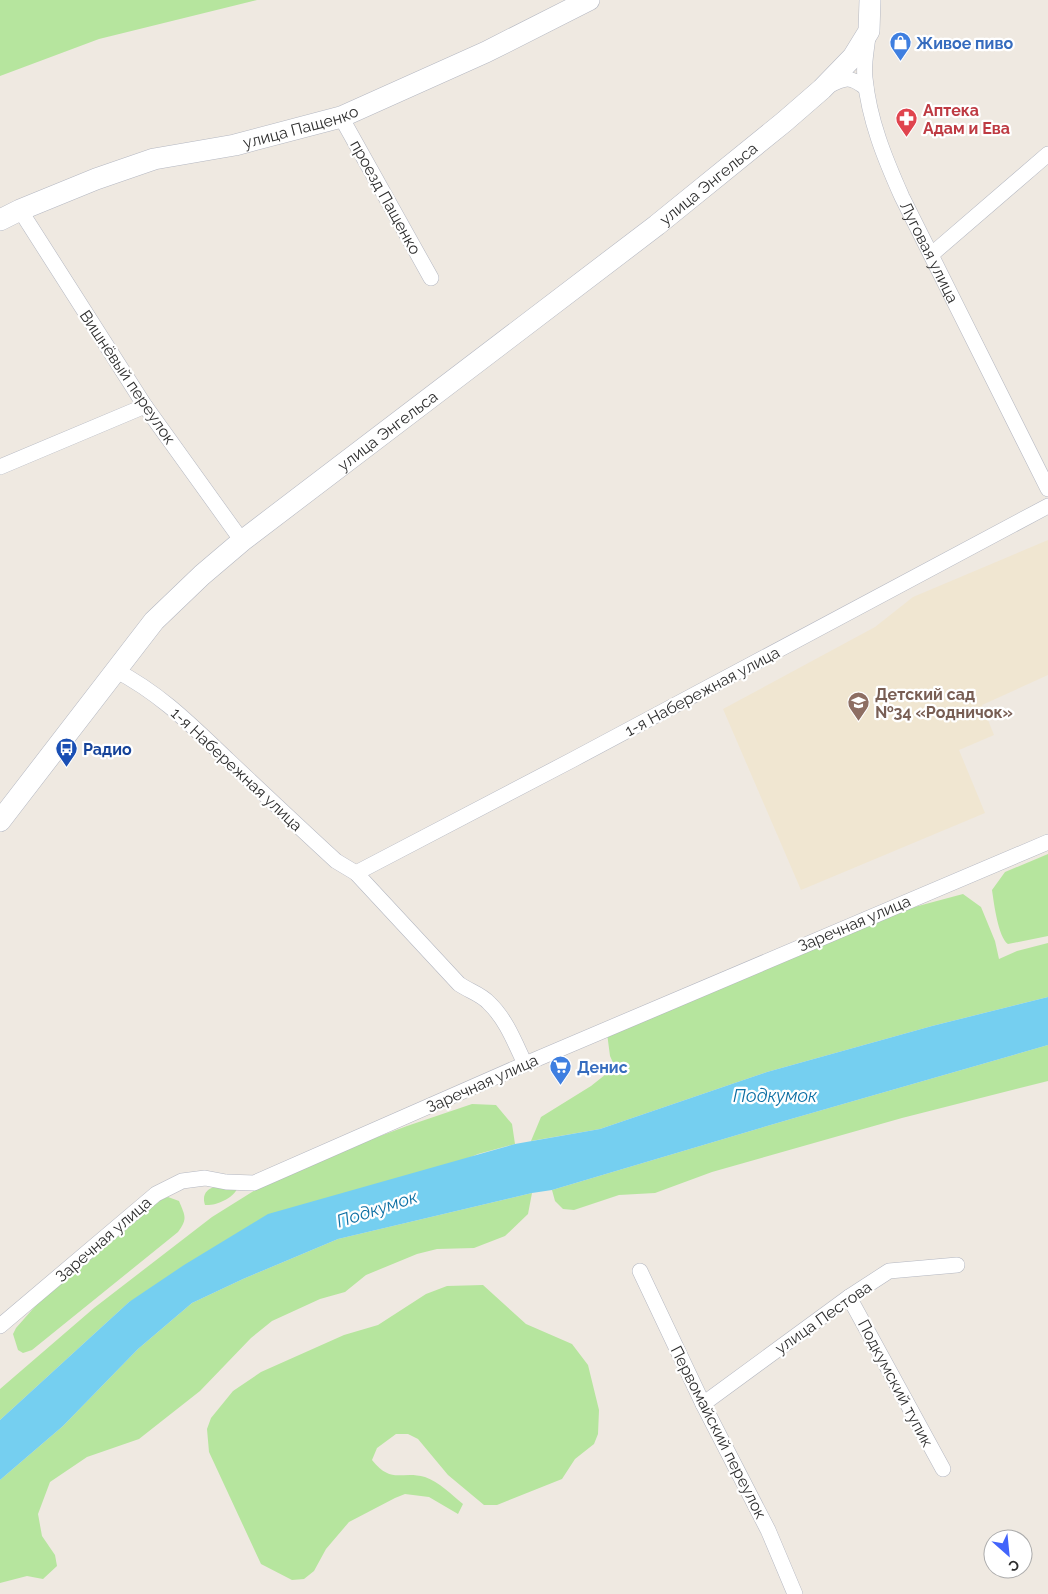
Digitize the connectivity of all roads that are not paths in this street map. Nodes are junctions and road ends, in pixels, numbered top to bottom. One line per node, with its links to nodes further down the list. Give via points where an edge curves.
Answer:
1 (589, 0): 6 (street, улица Пащенко, via 486,52)
2 (870, 0): 3 (street, Луговая улица)
3 (869, 31): 4 (street, Луговая улица, via 864,76); 5 (street, улица Энгельса, via 853,57)
4 (866, 88): 5 (street, улица Энгельса, via 854,79 843,79); 10 (street, Луговая улица, via 884,156)
5 (822, 89): 16 (street, улица Энгельса, via 657,225)
6 (341, 117): 8 (street, улица Пащенко, via 236,145 154,159); 11 (street, проезд Пащенко)
7 (1048, 154): 10 (street)
8 (20, 210): 9 (street, улица Пащенко); 12 (street, Вишнёвый переулок)
9 (0, 220)
10 (932, 254): 14 (street, Луговая улица)
11 (431, 278)
12 (145, 406): 13 (street); 16 (street, Вишнёвый переулок)
13 (0, 466)
14 (1048, 489)
15 (1048, 506): 20 (street, 1-я Набережная улица)
16 (242, 541): 17 (street, улица Энгельса, via 154,621)
17 (115, 670): 18 (street, улица Энгельса); 20 (street, 1-я Набережная улица, via 135,680 192,724 336,861)
18 (0, 821)
19 (1048, 842): 21 (street, Заречная улица)
20 (356, 873): 21 (street, 1-я Набережная улица, via 459,984 489,1002 512,1036)
21 (525, 1064): 25 (street, Заречная улица, via 254,1183 204,1178 182,1181 156,1194)
22 (957, 1265): 24 (street, улица Пестова, via 889,1271)
23 (640, 1271): 26 (street, Первомайский переулок)
24 (849, 1296): 26 (street, улица Пестова); 27 (street, Подкумский тупик)
25 (0, 1326)
26 (703, 1404): 28 (street, Первомайский переулок, via 768,1530)
27 (943, 1470)
28 (796, 1594)

